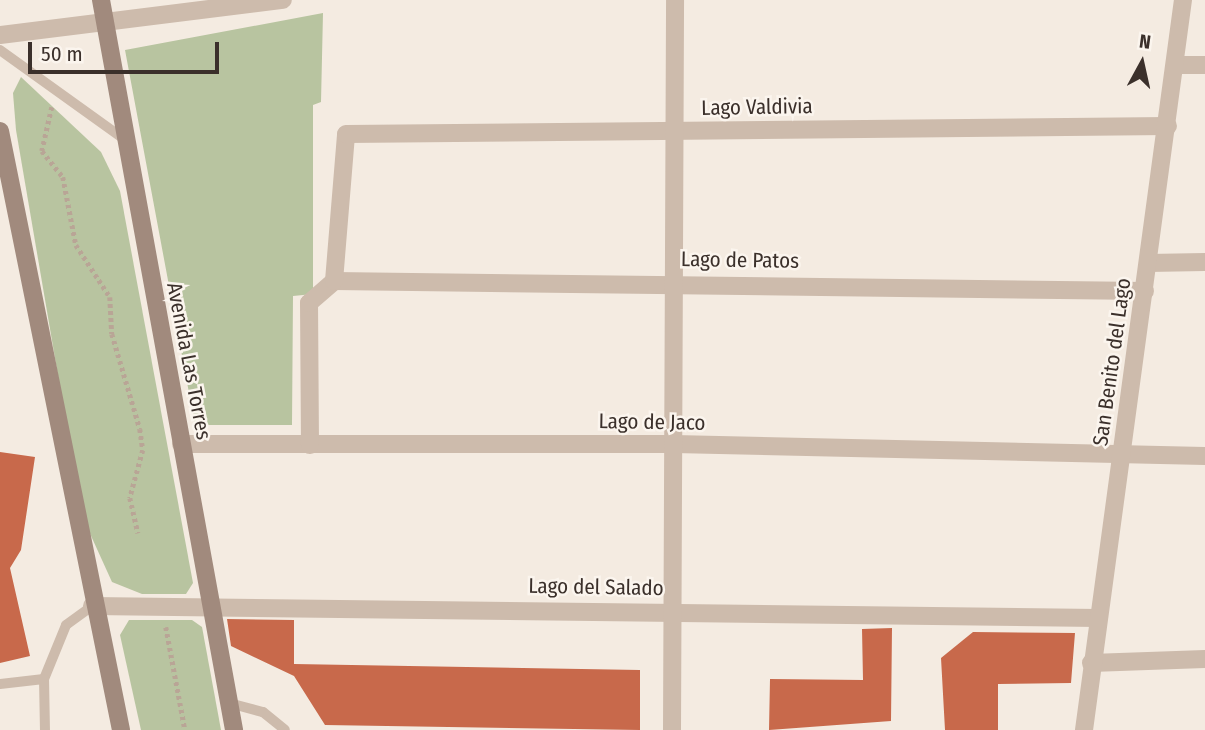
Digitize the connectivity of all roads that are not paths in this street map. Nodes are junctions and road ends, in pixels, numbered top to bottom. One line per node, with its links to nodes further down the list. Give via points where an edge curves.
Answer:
1 (101, 0): 5 (street, Avenida Las Torres)
2 (283, 0): 5 (street)
3 (675, 0): 11 (street)
4 (1183, 0): 8 (street, San Benito del Lago)
5 (105, 23): 6 (street); 13 (street, Avenida Las Torres)
6 (0, 35)
7 (0, 50): 13 (lane)
8 (1176, 65): 9 (street); 10 (street, San Benito del Lago)
9 (1205, 65)
10 (1168, 126): 11 (street, Lago Valdivia); 15 (street, San Benito del Lago)
11 (677, 130): 16 (street, Lago Valdivia, via 346,134); 17 (street)
12 (0, 131): 25 (street)
13 (124, 139): 19 (street, Avenida Las Torres)
14 (1205, 262): 15 (street)
15 (1148, 263): 18 (street, San Benito del Lago)
16 (334, 281): 17 (street, Lago de Patos); 20 (street, via 309,303)
17 (676, 281): 18 (street, Lago de Patos); 21 (street)
18 (1145, 290): 23 (street, San Benito del Lago)
19 (181, 444): 20 (street, Lago de Jaco); 24 (street, Avenida Las Torres)
20 (310, 444): 21 (street, Lago de Jaco)
21 (674, 444): 23 (street, Lago de Jaco); 26 (street)
22 (1205, 456): 23 (street, Lago de Jaco)
23 (1122, 457): 27 (street, San Benito del Lago)
24 (211, 605): 25 (street, Lago del Salado); 26 (street, Lago del Salado); 32 (street, Avenida Las Torres)
25 (92, 606): 30 (lane, via 66,625); 34 (street)
26 (672, 611): 27 (street, Lago del Salado); 37 (street)
27 (1098, 618): 29 (street, San Benito del Lago)
28 (1205, 659): 29 (street)
29 (1091, 663): 38 (street, San Benito del Lago)
30 (44, 679): 31 (lane); 33 (lane)
31 (0, 684)
32 (229, 703): 35 (street, Avenida Las Torres); 36 (lane, via 263,712)
33 (45, 730)
34 (121, 730)
35 (234, 730)
36 (285, 730)
37 (672, 730)
38 (1084, 730)

